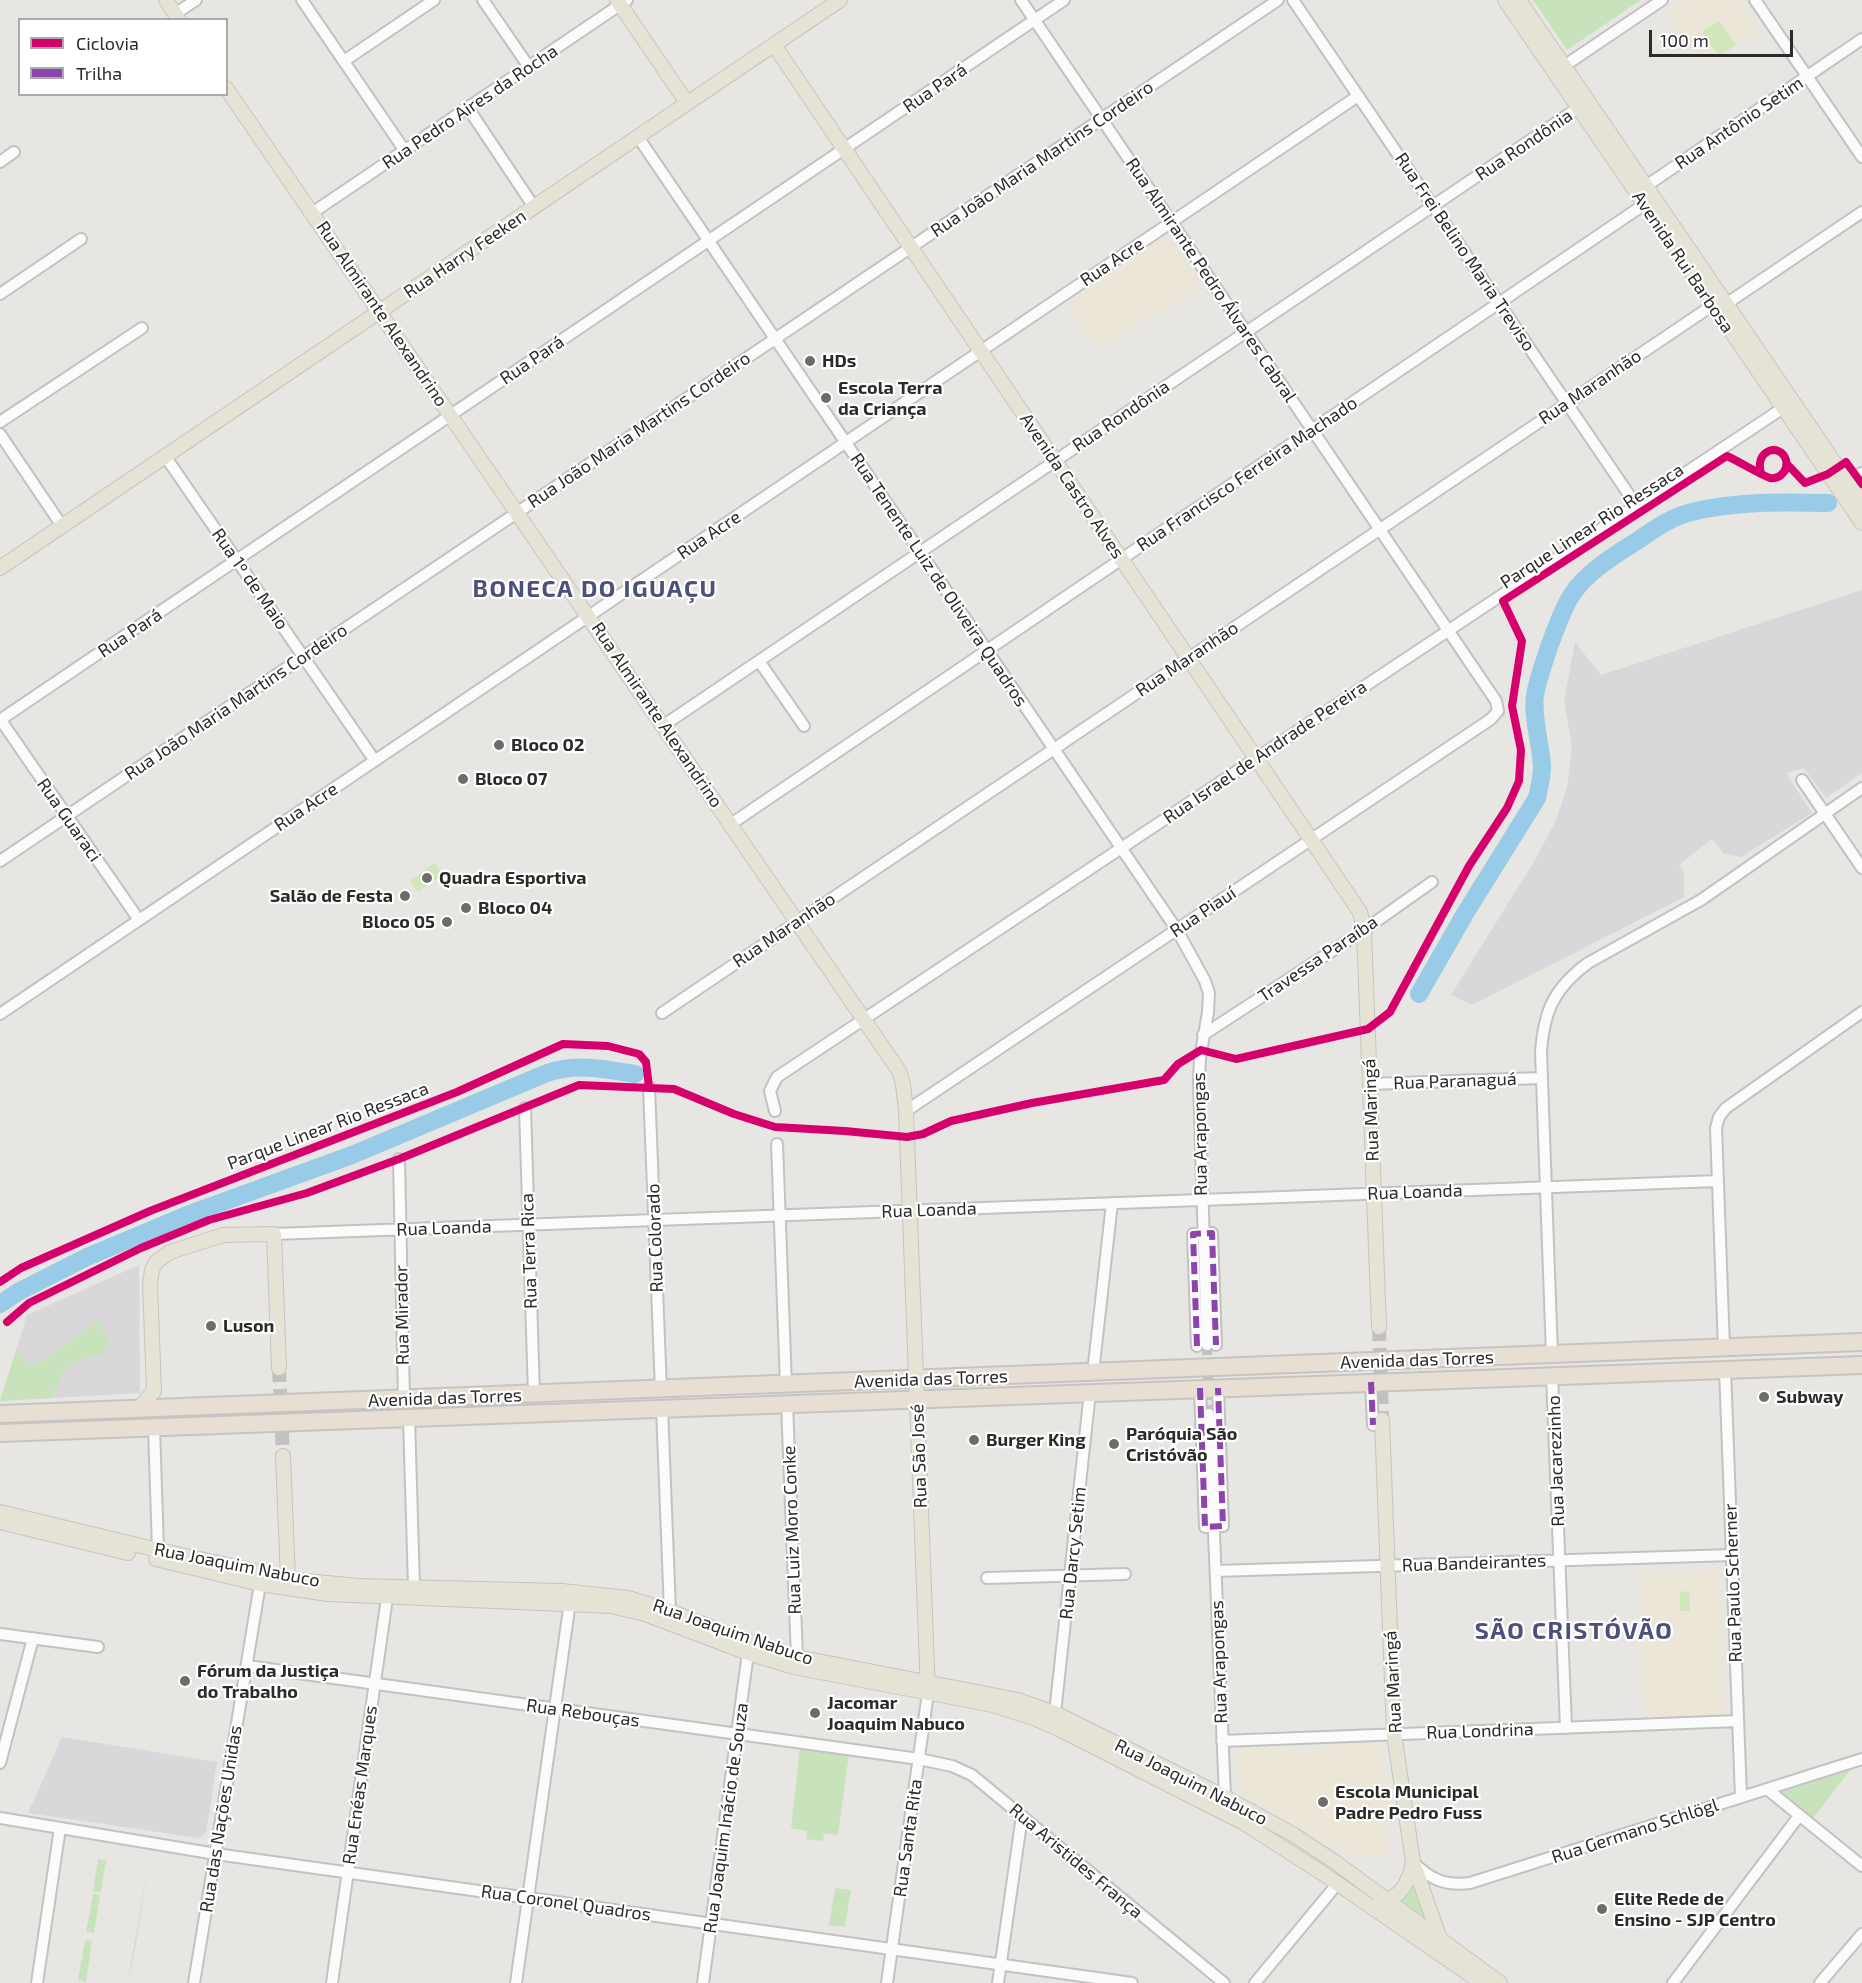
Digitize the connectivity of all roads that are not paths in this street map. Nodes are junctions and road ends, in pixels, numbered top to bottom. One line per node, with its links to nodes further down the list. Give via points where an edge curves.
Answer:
1 (166, 0): 16 (main road)
2 (196, 0): 16 (street)
3 (302, 0): 20 (street)
4 (434, 0): 20 (street)
5 (483, 0): 22 (street)
6 (840, 0): 19 (main road, Rua Harry Feeken)
7 (1021, 0): 17 (street, Rua Almirante Pedro Álvares Cabral)
8 (1064, 0): 17 (street, Rua Pará)
9 (1278, 0): 29 (street, Rua João Maria Martins Cordeiro)
10 (1293, 0): 25 (street, Rua Frei Belino Maria Treviso)
11 (1505, 0): 28 (main road, Avenida Rui Barbosa)
12 (1519, 0): 21 (main road, Avenida Rui Barbosa)
13 (1662, 0): 21 (street)
14 (1755, 0): 23 (street)
15 (621, 2): 22 (street, Rua Pedro Aires da Rocha); 26 (main road)
16 (177, 17)
17 (1034, 20): 29 (street, Rua Almirante Pedro Álvares Cabral); 31 (street, Rua Pará)
18 (1862, 39): 23 (street, Rua Antônio Setim)
19 (774, 45): 26 (main road, Rua Harry Feeken); 31 (main road, Avenida Castro Alves)
20 (344, 61): 32 (street)
21 (1564, 66): 36 (main road, Avenida Rui Barbosa)
22 (529, 67): 27 (street, Rua Pedro Aires da Rocha)
23 (1807, 76): 34 (street); 36 (street, Rua Antônio Setim)
24 (228, 91): 40 (main road, Rua Almirante Alexandrino)
25 (1358, 96): 38 (street, Rua Frei Belino Maria Treviso); 42 (street, Rua Acre)
26 (687, 103): 30 (main road, Rua Harry Feeken)
27 (468, 108): 32 (street, Rua Pedro Aires da Rocha); 39 (street)
28 (1578, 108): 37 (main road, Avenida Rui Barbosa); 38 (street, Rua Rondônia)
29 (1101, 119): 42 (street, Rua Almirante Pedro Álvares Cabral); 45 (street, Rua João Maria Martins Cordeiro)
30 (638, 137): 39 (main road, Rua Harry Feeken); 44 (street, Rua Tenente Luiz de Oliveira Quadros)
31 (844, 149): 44 (street, Rua Pará); 45 (main road, Avenida Castro Alves)
32 (405, 151): 40 (street, Rua Pedro Aires da Rocha)
33 (14, 152): 35 (street)
34 (1862, 157)
35 (0, 162)
36 (1647, 187): 37 (street); 48 (main road, Avenida Rui Barbosa)
37 (1644, 204): 47 (street, Rua Francisco Ferreira Machado); 48 (main road, Avenida Rui Barbosa)
38 (1433, 206): 47 (street, Rua Frei Belino Maria Treviso); 51 (street, Rua Rondônia)
39 (534, 207): 49 (main road, Rua Harry Feeken)
40 (312, 213): 49 (main road, Rua Almirante Alexandrino)
41 (1862, 213): 48 (street, Rua Maranhão)
42 (1171, 222): 51 (street, Rua Almirante Pedro Álvares Cabral); 53 (street, Rua Acre)
43 (81, 239): 46 (street)
44 (709, 241): 52 (street, Rua Tenente Luiz de Oliveira Quadros); 56 (street, Rua Pará)
45 (911, 247): 52 (street, Rua João Maria Martins Cordeiro); 53 (main road, Avenida Castro Alves)
46 (0, 294)
47 (1499, 303): 54 (street, Rua Frei Belino Maria Treviso); 58 (street, Rua Francisco Ferreira Machado)
48 (1719, 304): 54 (street, Rua Maranhão); 55 (main road, Avenida Rui Barbosa); 64 (main road, Avenida Rui Barbosa)
49 (380, 311): 56 (main road, Rua Almirante Alexandrino); 61 (main road, Rua Harry Feeken)
50 (142, 328): 57 (street)
51 (1246, 332): 58 (street, Rua Almirante Pedro Álvares Cabral); 62 (street, Rua Rondônia)
52 (775, 339): 60 (street, Rua Tenente Luiz de Oliveira Quadros); 67 (street, Rua João Maria Martins Cordeiro)
53 (981, 351): 60 (street, Rua Acre); 62 (main road, Avenida Castro Alves)
54 (1567, 403): 66 (street, Rua Frei Belino Maria Treviso); 70 (street, Rua Maranhão)
55 (1783, 408): 66 (street, Rua Israel de Andrade Pereira); 68 (main road, Avenida Rui Barbosa)
56 (451, 415): 67 (main road, Rua Almirante Alexandrino); 73 (street, Rua Pará)
57 (0, 422)
58 (1312, 430): 70 (street, Rua Almirante Pedro Álvares Cabral); 72 (street, Rua Francisco Ferreira Machado)
59 (0, 434): 69 (street)
60 (845, 442): 71 (street, Rua Tenente Luiz de Oliveira Quadros); 75 (street, Rua Acre)
61 (165, 456): 69 (main road, Rua Harry Feeken); 73 (street, Rua 1º de Maio)
62 (1056, 461): 71 (street, Rua Rondônia); 72 (main road, Avenida Castro Alves)
63 (1862, 473): 64 (street)
64 (1847, 481): 65 (main road, Avenida Rui Barbosa)
65 (1862, 503)
66 (1636, 505): 76 (street, Rua Israel de Andrade Pereira)
67 (518, 512): 75 (main road, Rua Almirante Alexandrino); 78 (street, Rua João Maria Martins Cordeiro)
68 (1862, 524)
69 (62, 526): 74 (main road, Rua Harry Feeken)
70 (1379, 529): 76 (street, Rua Almirante Pedro Álvares Cabral); 79 (street, Rua Maranhão)
71 (920, 552): 77 (street, Rua Tenente Luiz de Oliveira Quadros); 80 (street, Rua Rondônia)
72 (1122, 559): 77 (street, Rua Francisco Ferreira Machado); 79 (main road, Avenida Castro Alves)
73 (237, 560): 78 (street, Rua 1º de Maio); 82 (street, Rua Pará)
74 (0, 568)
75 (589, 616): 83 (main road, Rua Almirante Alexandrino); 87 (street, Rua Acre)
76 (1448, 630): 81 (street, Rua Almirante Pedro Álvares Cabral, via 1496,701); 86 (street, Rua Israel de Andrade Pereira)
77 (987, 651): 85 (street, Rua Tenente Luiz de Oliveira Quadros); 92 (street, Rua Francisco Ferreira Machado)
78 (303, 657): 87 (street, Rua 1º de Maio); 91 (street, Rua João Maria Martins Cordeiro)
79 (1189, 658): 85 (street, Rua Maranhão); 86 (main road, Avenida Castro Alves)
80 (759, 661): 83 (street, Rua Rondônia); 84 (street)
81 (1498, 711): 93 (street, Rua Piauí)
82 (0, 720): 91 (street, Rua Guaraci)
83 (664, 725): 92 (main road, Rua Almirante Alexandrino)
84 (804, 726)
85 (1054, 749): 94 (street, Rua Tenente Luiz de Oliveira Quadros); 99 (street, Rua Maranhão)
86 (1256, 757): 93 (main road, Avenida Castro Alves); 94 (street, Rua Israel de Andrade Pereira)
87 (375, 760): 98 (street, Rua Acre)
88 (1802, 780): 90 (street)
89 (1862, 788): 90 (street)
90 (1825, 814): 96 (street); 107 (street, via 1701,900 1588,963 1563,984 1548,1010 1542,1037)
91 (67, 816): 95 (street, Rua João Maria Martins Cordeiro); 98 (street, Rua Guaraci)
92 (731, 824): 99 (main road, Rua Almirante Alexandrino)
93 (1312, 840): 100 (street, Rua Piauí); 101 (main road, Avenida Castro Alves, via 1356,905)
94 (1121, 848): 100 (street, Rua Tenente Luiz de Oliveira Quadros); 105 (street, Rua Israel de Andrade Pereira)
95 (0, 861)
96 (1862, 868)
97 (1432, 882): 101 (street, Travessa Paraíba)
98 (139, 920): 104 (street, Rua Acre)
99 (798, 921): 103 (street, Rua Maranhão); 105 (main road, Rua Almirante Alexandrino)
100 (1177, 930): 106 (street, Rua Tenente Luiz de Oliveira Quadros, via 1209,993); 112 (street, Rua Piauí)
101 (1364, 930): 106 (street, Travessa Paraíba); 108 (main road, Rua Maringá)
102 (1862, 1012): 115 (street, via 1726,1108 1716,1128)
103 (662, 1013)
104 (0, 1014)
105 (864, 1018): 111 (street, Rua Israel de Andrade Pereira, via 777,1077 770,1091); 112 (main road, Rua Almirante Alexandrino, via 899,1071)
106 (1203, 1035): 118 (street, Rua Arapongas, via 1199,1080)
107 (1541, 1078): 108 (street, Rua Paranaguá); 116 (street)
108 (1370, 1084): 117 (main road, Rua Maringá)
109 (649, 1087): 122 (street, Rua Colorado)
110 (525, 1108): 123 (street, Rua Terra Rica)
111 (775, 1110)
112 (906, 1111): 120 (main road, Rua São José)
113 (777, 1144): 121 (street)
114 (399, 1159): 124 (street, Rua Mirador)
115 (1718, 1181): 116 (street, Rua Loanda); 129 (street)
116 (1545, 1187): 117 (street, Rua Loanda); 130 (street)
117 (1374, 1194): 118 (street, Rua Loanda); 127 (main road, Rua Maringá)
118 (1202, 1200): 119 (street, Rua Loanda); 126 (street, Rua Arapongas)
119 (1112, 1203): 120 (street, Rua Loanda); 134 (street)
120 (910, 1210): 121 (street, Rua Loanda); 136 (main road, Rua São José)
121 (780, 1215): 122 (street, Rua Loanda); 138 (street)
122 (655, 1220): 123 (street, Rua Loanda); 141 (street, Rua Colorado)
123 (529, 1224): 124 (street, Rua Loanda); 143 (street, Rua Terra Rica)
124 (401, 1229): 125 (street, Rua Loanda); 145 (street, Rua Mirador)
125 (274, 1234): 132 (main road); 147 (main road, Rua Loanda, via 211,1238 162,1256 152,1270 150,1285 154,1391)
126 (1203, 1234): 126 (street, Rua Arapongas, via 1212,1233 1207,1345 1193,1234)
127 (1379, 1327)
128 (1862, 1342): 129 (highway, Avenida das Torres)
129 (1724, 1348): 130 (highway, Avenida das Torres)
130 (1552, 1355): 134 (highway, Avenida das Torres)
131 (1862, 1365): 133 (highway, Avenida das Torres)
132 (279, 1368)
133 (1725, 1369): 135 (highway, Avenida das Torres); 160 (street, Rua Paulo Scherner)
134 (1093, 1373): 136 (highway, Avenida das Torres)
135 (1552, 1375): 137 (highway, Avenida das Torres); 161 (street, Rua Jacarezinho)
136 (916, 1380): 138 (highway, Avenida das Torres); 144 (main road, Rua São José)
137 (1371, 1382): 140 (highway, Avenida das Torres); 152 (street)
138 (786, 1385): 141 (highway, Avenida das Torres)
139 (1200, 1388): 140 (highway, Avenida das Torres); 142 (highway, Avenida das Torres); 158 (street, Rua Arapongas, via 1205,1527)
140 (1218, 1388): 158 (street, Rua Arapongas, via 1223,1526)
141 (661, 1390): 143 (highway, Avenida das Torres)
142 (1090, 1392): 144 (highway, Avenida das Torres); 165 (street, Rua Darcy Setim)
143 (534, 1394): 145 (highway, Avenida das Torres)
144 (917, 1399): 146 (highway, Avenida das Torres); 180 (main road, Rua São José)
145 (404, 1400): 147 (highway, Avenida das Torres)
146 (787, 1404): 148 (highway, Avenida das Torres); 177 (street, Rua Luiz Moro Conke)
147 (139, 1408): 149 (highway, Avenida das Torres)
148 (662, 1408): 151 (highway, Avenida das Torres); 172 (street)
149 (0, 1414)
150 (1209, 1414): 158 (street, Rua Arapongas)
151 (409, 1418): 153 (highway, Avenida das Torres); 169 (street)
152 (1378, 1422): 162 (main road, Rua Maringá)
153 (154, 1427): 154 (highway, Avenida das Torres); 159 (street)
154 (0, 1433)
155 (283, 1456): 168 (main road)
156 (0, 1512): 159 (main road, Rua Joaquim Nabuco)
157 (0, 1522): 167 (main road, Rua Joaquim Nabuco)
158 (1214, 1527): 163 (street, Rua Arapongas)
159 (158, 1551): 167 (main road, Rua Joaquim Nabuco)
160 (1732, 1555): 161 (street, Rua Bandeirantes); 183 (street, Rua Paulo Scherner)
161 (1559, 1560): 162 (street, Rua Bandeirantes); 184 (street, Rua Jacarezinho)
162 (1388, 1566): 163 (street, Rua Bandeirantes); 186 (main road, Rua Maringá)
163 (1216, 1571): 187 (street, Rua Arapongas)
164 (1125, 1574): 165 (street)
165 (1070, 1576): 166 (street); 182 (street, Rua Darcy Setim)
166 (987, 1578)
167 (261, 1579): 168 (main road, Rua Joaquim Nabuco); 170 (main road, Rua Joaquim Nabuco, via 328,1594); 178 (street, Rua das Nações Unidas)
168 (288, 1579): 170 (main road, Rua Joaquim Nabuco)
169 (414, 1587): 170 (main road, Rua Joaquim Nabuco); 172 (main road, Rua Joaquim Nabuco, via 592,1593 628,1598)
170 (388, 1592): 171 (main road, Rua Joaquim Nabuco); 179 (street, Rua Enéas Marques)
171 (570, 1602): 176 (main road, Rua Joaquim Nabuco, via 645,1614); 181 (street)
172 (670, 1611): 177 (main road, Rua Joaquim Nabuco)
173 (0, 1634): 174 (street)
174 (33, 1638): 175 (street); 190 (street)
175 (98, 1647)
176 (748, 1653): 180 (main road, Rua Joaquim Nabuco, via 794,1667); 185 (street, Rua Joaquim Inácio de Souza)
177 (797, 1657): 180 (main road, Rua Joaquim Nabuco)
178 (247, 1666): 179 (street, Rua Rebouças); 199 (street, Rua das Nações Unidas)
179 (375, 1684): 181 (street, Rua Rebouças); 202 (street, Rua Enéas Marques)
180 (927, 1687): 182 (main road, Rua Joaquim Nabuco, via 1018,1700); 188 (street, Rua Santa Rita); 194 (main road, Rua Joaquim Nabuco, via 1036,1719)
181 (555, 1709): 185 (street, Rua Rebouças); 204 (street)
182 (1055, 1713): 192 (main road, Rua Joaquim Nabuco)
183 (1738, 1721): 184 (street, Rua Londrina); 193 (street, Rua Paulo Scherner)
184 (1566, 1728): 186 (street, Rua Londrina)
185 (737, 1734): 188 (street, Rua Rebouças); 207 (street, Rua Joaquim Inácio de Souza)
186 (1394, 1734): 187 (street, Rua Londrina); 200 (main road, Rua Maringá)
187 (1222, 1740): 192 (street, Rua Arapongas)
188 (919, 1759): 195 (street, Rua Aristides França, via 967,1772); 210 (street, Rua Santa Rita)
189 (1862, 1759): 191 (street, Rua Germano Schlögl)
190 (0, 1763)
191 (1767, 1789): 193 (street, Rua Germano Schlögl); 196 (street)
192 (1224, 1797): 194 (main road); 206 (main road, Rua Joaquim Nabuco, via 1316,1849)
193 (1741, 1797): 200 (street, Rua Germano Schlögl, via 1470,1883 1439,1882)
194 (1226, 1812): 203 (main road, Rua Joaquim Nabuco)
195 (1022, 1816): 211 (street); 220 (street, Rua Aristides França)
196 (1799, 1816): 201 (street); 224 (street)
197 (0, 1818): 198 (street, Rua Coronel Quadros)
198 (60, 1828): 199 (street, Rua Coronel Quadros); 212 (street)
199 (216, 1854): 202 (street, Rua Coronel Quadros); 213 (street, Rua das Nações Unidas)
200 (1413, 1862): 206 (main road, via 1405,1887); 209 (main road, Rua Maringá)
201 (1862, 1866)
202 (348, 1873): 204 (street, Rua Coronel Quadros); 214 (street, Rua Enéas Marques)
203 (1338, 1883): 205 (main road, Rua Joaquim Nabuco); 221 (street)
204 (528, 1898): 207 (street, Rua Coronel Quadros); 215 (street)
205 (1361, 1899): 206 (main road); 222 (main road, Rua Joaquim Nabuco)
206 (1386, 1900): 209 (main road, Rua Joaquim Nabuco)
207 (711, 1924): 210 (street, Rua Coronel Quadros); 216 (street, Rua Joaquim Inácio de Souza)
208 (1862, 1934): 225 (street)
209 (1440, 1939): 223 (main road, Rua Joaquim Nabuco)
210 (892, 1949): 211 (street, Rua Coronel Quadros); 217 (street, Rua Santa Rita)
211 (1000, 1964): 218 (street); 219 (street, Rua Coronel Quadros)
212 (37, 1983)
213 (194, 1983)
214 (332, 1983)
215 (516, 1983)
216 (703, 1983)
217 (888, 1983)
218 (998, 1983)
219 (1132, 1983)
220 (1224, 1983)
221 (1255, 1983)
222 (1482, 1983)
223 (1500, 1983)
224 (1673, 1983)
225 (1820, 1983)

